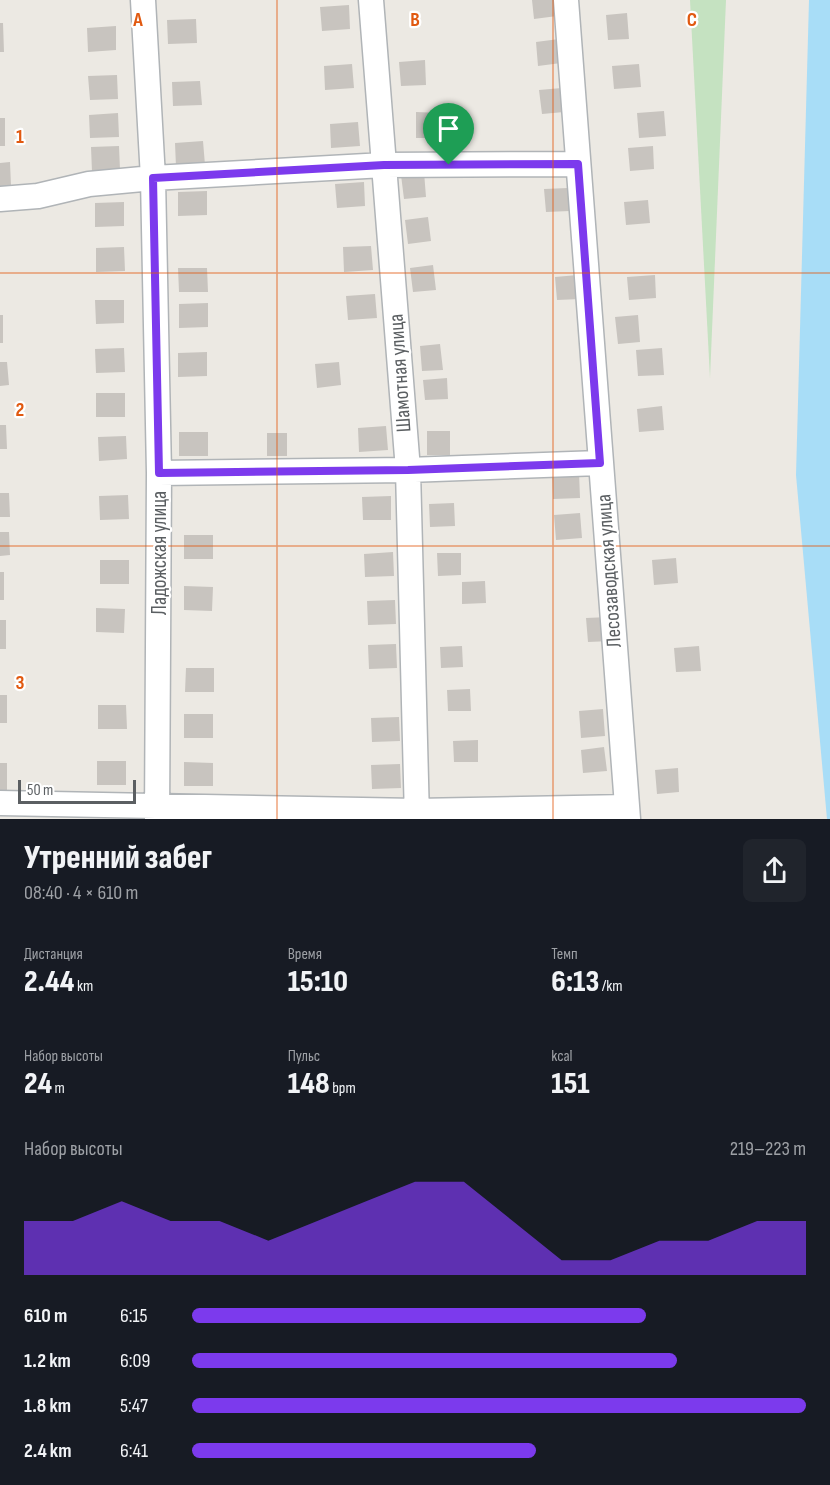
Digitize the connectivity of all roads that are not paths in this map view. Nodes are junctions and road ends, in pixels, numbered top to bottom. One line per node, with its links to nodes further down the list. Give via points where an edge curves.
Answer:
1 (143, 0): 6 (street, Ладожская улица)
2 (371, 0): 5 (street, Шамотная улица)
3 (566, 0): 4 (street, Лесозаводская улица)
4 (578, 164): 5 (street); 8 (street, Лесозаводская улица)
5 (384, 165): 6 (street); 9 (street, Шамотная улица)
6 (153, 178): 7 (street); 10 (street, Ладожская улица)
7 (0, 199)
8 (600, 463): 9 (street); 13 (street, Лесозаводская улица)
9 (408, 470): 10 (street); 14 (street, Шамотная улица)
10 (159, 473): 12 (street, Ладожская улица)
11 (0, 802): 12 (street)
12 (157, 812): 14 (street)
13 (627, 813): 14 (street)
14 (416, 815)

